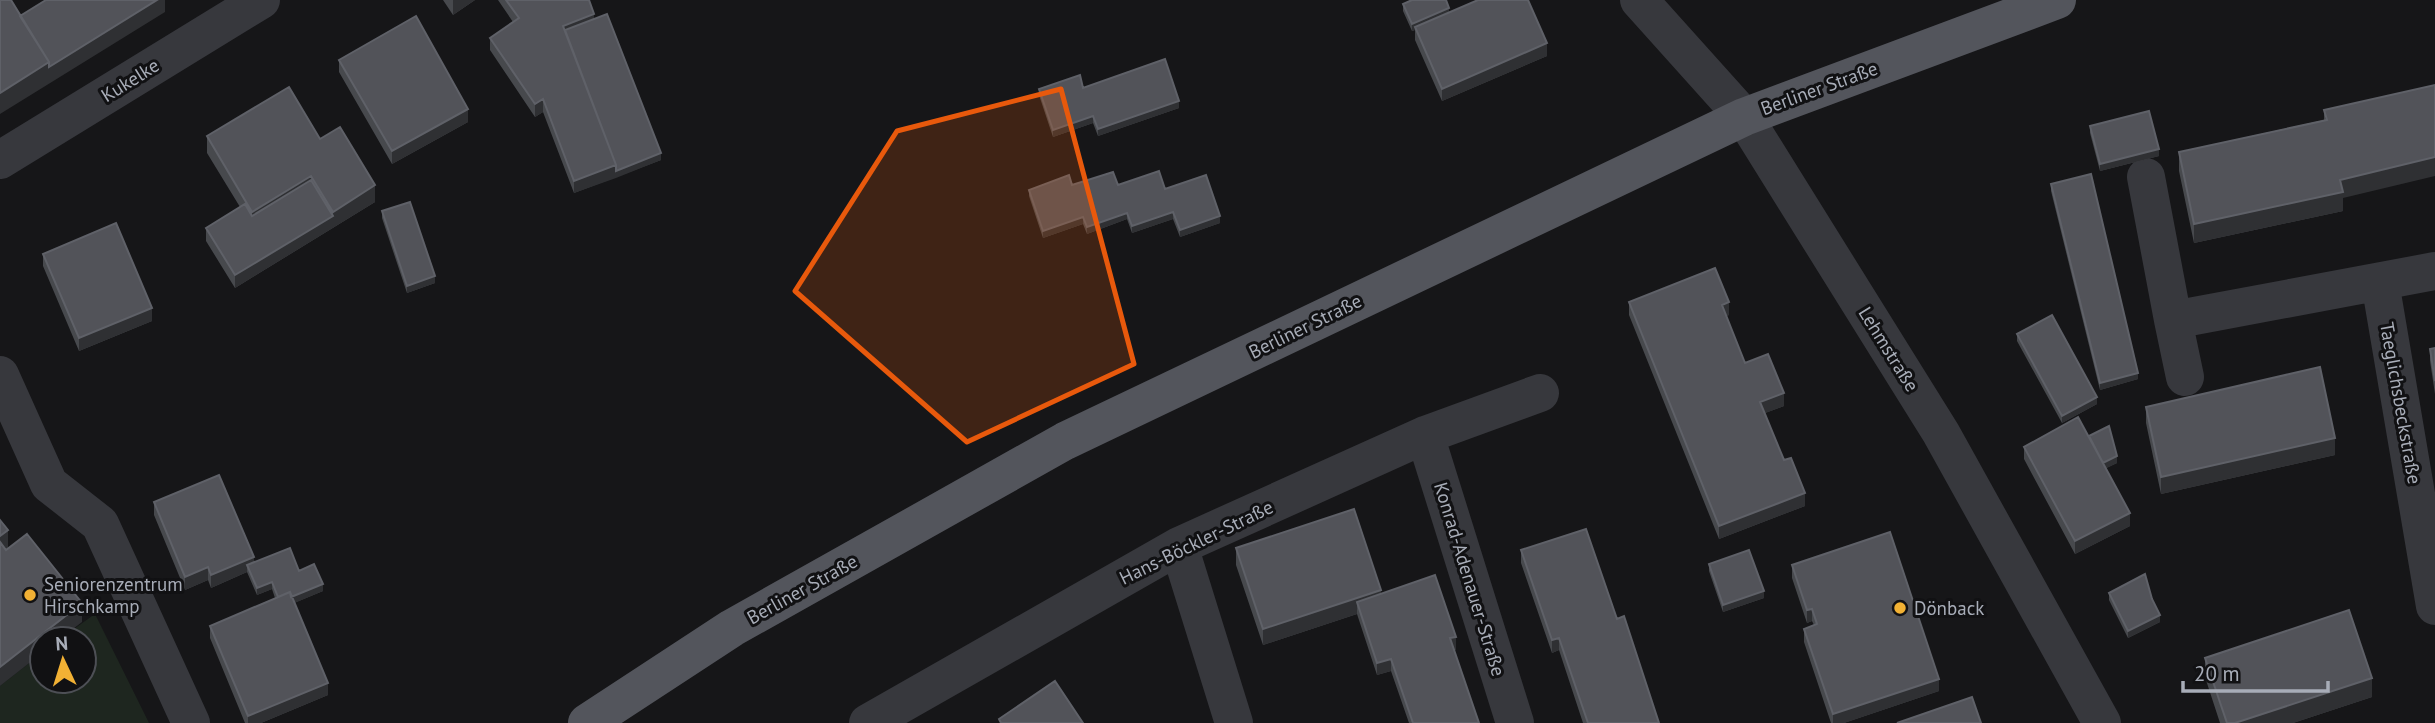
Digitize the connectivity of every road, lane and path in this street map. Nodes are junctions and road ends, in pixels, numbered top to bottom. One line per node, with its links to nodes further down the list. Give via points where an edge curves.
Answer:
1 (261, 0): 5 (street, Kukelke)
2 (1639, 0): 4 (street, Lehmstraße)
3 (2057, 0): 4 (main road, Berliner Straße)
4 (1744, 117): 17 (main road, Berliner Straße, via 1065,442 732,628); 21 (street, Lehmstraße, via 1941,433)
5 (0, 160)
6 (2146, 177): 9 (street)
7 (2435, 271): 8 (street)
8 (2380, 282): 9 (street); 15 (street, Taeglichsbeckstraße)
9 (2173, 320): 11 (street)
10 (0, 375): 16 (street, via 49,484 100,524)
11 (2185, 377)
12 (1540, 393): 13 (street, Hans-Böckler-Straße)
13 (1424, 435): 14 (street, Hans-Böckler-Straße); 20 (street, Konrad-Adenauer-Straße)
14 (1179, 546): 18 (street, Hans-Böckler-Straße); 19 (street)
15 (2435, 606)
16 (191, 723)
17 (587, 723)
18 (868, 723)
19 (1234, 723)
20 (1515, 723)
21 (2102, 723)

